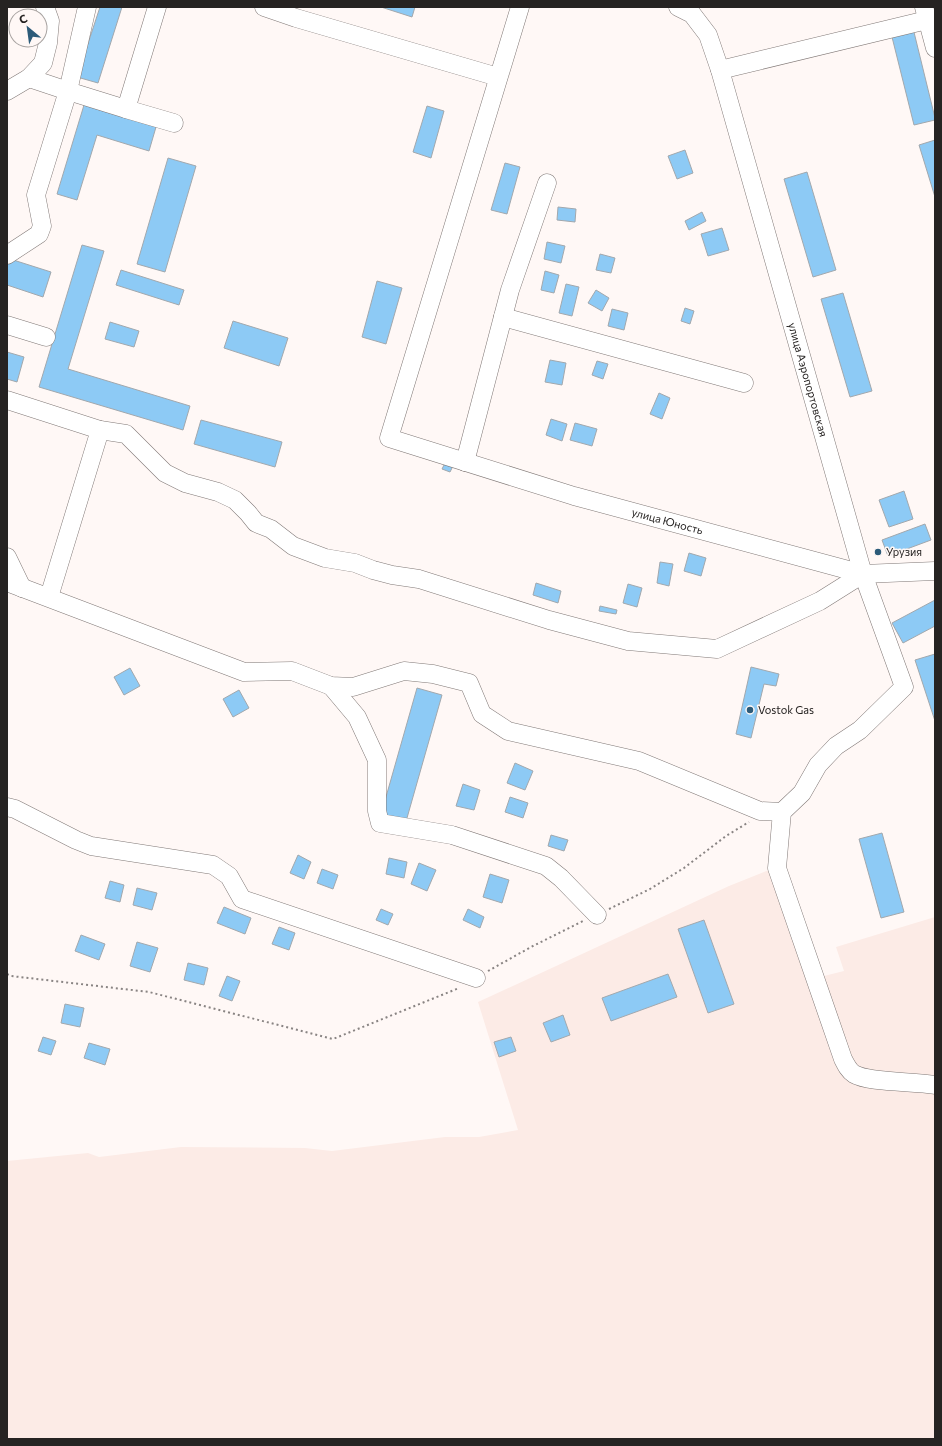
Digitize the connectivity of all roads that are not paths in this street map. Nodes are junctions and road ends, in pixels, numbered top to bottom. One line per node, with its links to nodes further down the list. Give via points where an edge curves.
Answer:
1 (45, 7): 12 (street, via 50,21 48,43 42,64)
2 (87, 7): 14 (street)
3 (157, 7): 15 (street)
4 (264, 7): 7 (street)
5 (520, 7): 11 (street)
6 (678, 7): 10 (street, via 692,14 708,35)
7 (298, 12): 11 (street)
8 (926, 14): 9 (street); 10 (street)
9 (935, 48)
10 (720, 70): 28 (street, улица Аэропортовская)
11 (498, 77): 25 (street, улица Юность, via 389,438)
12 (29, 78): 13 (street); 14 (street)
13 (7, 91)
14 (68, 91): 15 (street); 18 (street, via 36,195 42,226 39,234)
15 (126, 109): 16 (street)
16 (174, 123)
17 (547, 183): 19 (street)
18 (7, 255)
19 (503, 317): 22 (street); 25 (street)
20 (7, 325): 21 (street)
21 (46, 337)
22 (744, 383)
23 (7, 400): 24 (street)
24 (100, 430): 28 (street, via 126,434 165,473 235,500 256,522 271,529 293,546 325,558 419,579 549,620 628,641 717,649 820,601); 30 (street)
25 (468, 464): 28 (street, улица Юность, via 574,496)
26 (7, 557): 29 (street)
27 (935, 571): 28 (street)
28 (864, 574): 33 (street, улица Аэропортовская, via 904,687 860,730 836,746 818,765 802,793)
29 (14, 585): 30 (street)
30 (49, 597): 31 (street, via 244,672 292,671)
31 (331, 686): 33 (street, via 353,687 404,671 433,674 469,683 482,714 508,731 639,761 760,811); 34 (street, via 357,717 377,760 377,811 380,823 452,835 546,866)
32 (7, 807): 35 (street, via 91,846 212,864 229,876 242,898)
33 (782, 812): 36 (street, via 777,868 848,1069 866,1078)
34 (597, 915)
35 (476, 978)
36 (935, 1085)

